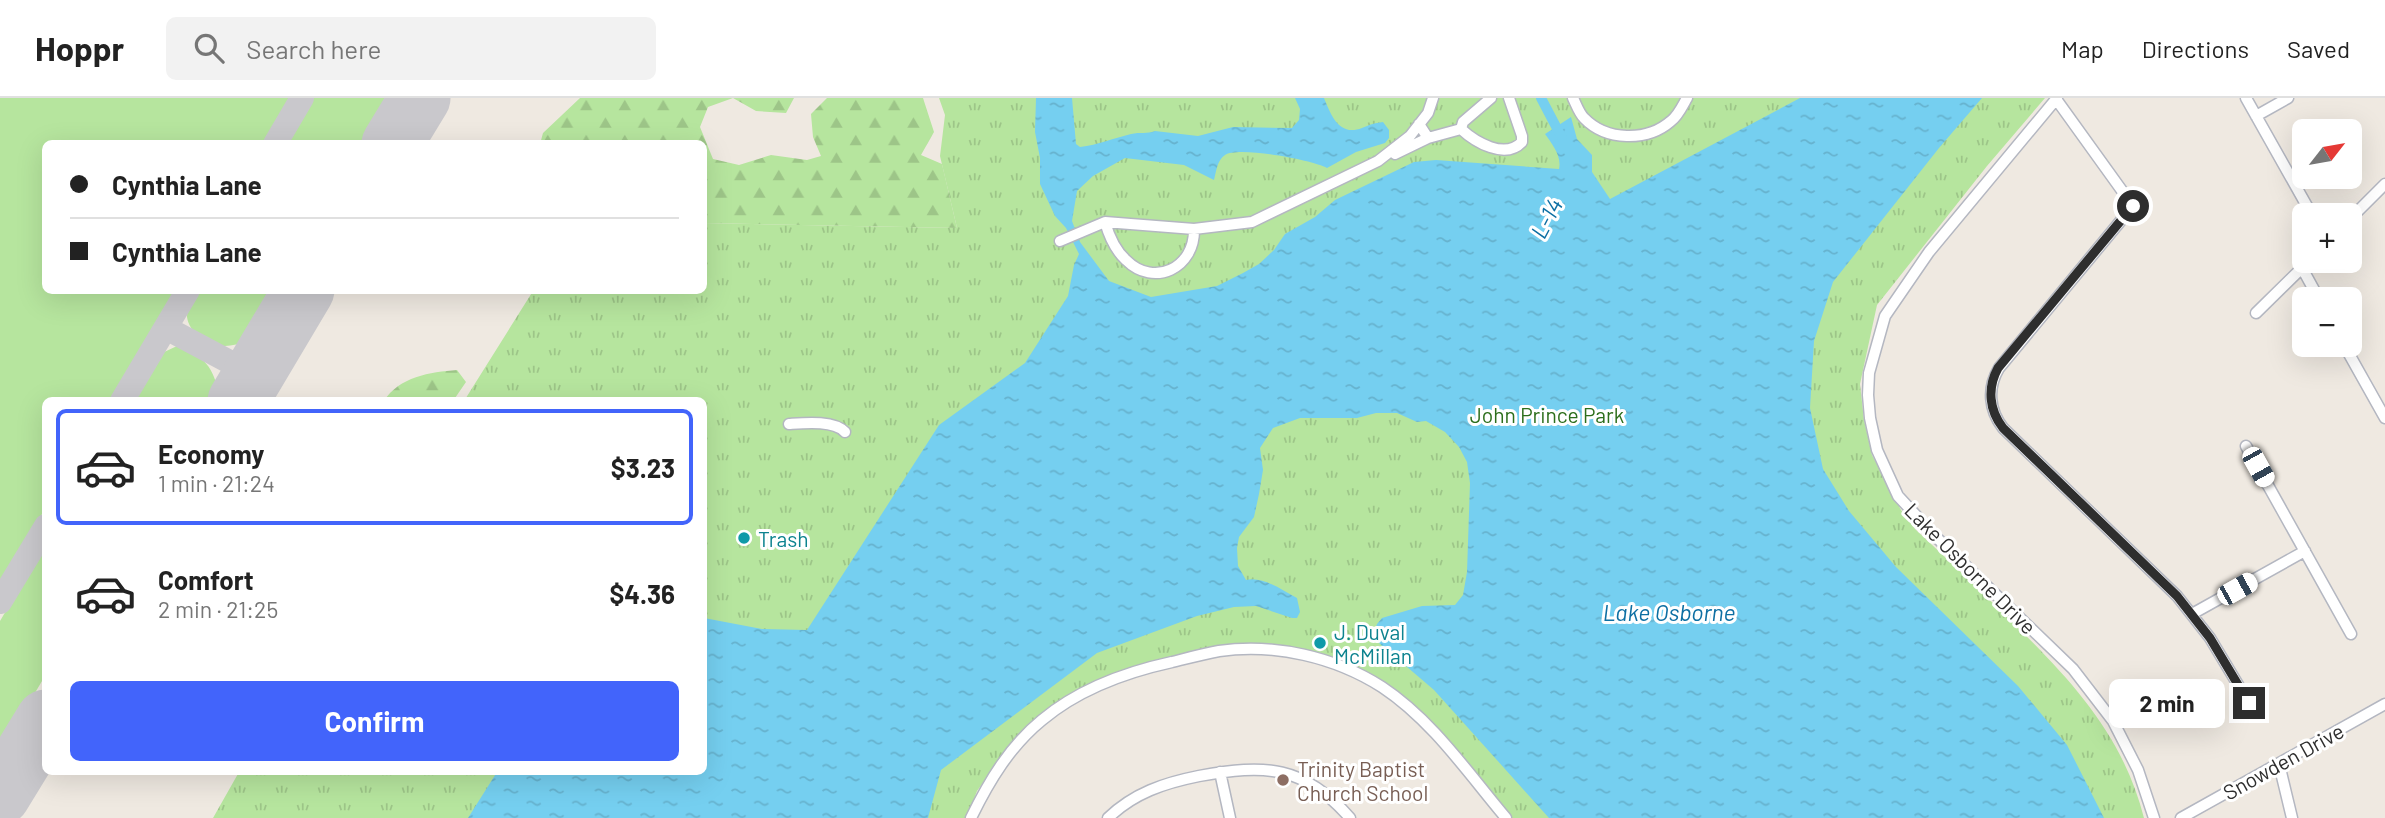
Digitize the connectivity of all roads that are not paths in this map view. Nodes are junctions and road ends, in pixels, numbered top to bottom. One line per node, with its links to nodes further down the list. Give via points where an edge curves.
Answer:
1 (1433, 98): 10 (street)
2 (1440, 98): 10 (street)
3 (1491, 98): 13 (street)
4 (1509, 98): 13 (street, via 1522,136 1520,145 1506,149 1489,146)
5 (1573, 98): 6 (street, via 1584,117 1621,137 1649,133 1672,121)
6 (1687, 98)
7 (2246, 98): 11 (street)
8 (2288, 98): 11 (street)
9 (2056, 99): 30 (street, via 2133,206 1998,368 1992,405 2003,428); 41 (street, Lake Osborne Drive, via 1929,252 1885,316 1870,373 1871,418 1877,450 1898,496 2073,669 2113,721 2138,769)
10 (1427, 113): 12 (street)
11 (2256, 116): 17 (street)
12 (1419, 124): 14 (street); 15 (street)
13 (1461, 129): 14 (street)
14 (1428, 138): 15 (street)
15 (1378, 161): 20 (street, via 1252,222)
16 (2385, 184): 18 (street)
17 (2305, 203)
18 (2362, 207)
19 (1105, 222): 20 (street); 20 (street, via 1115,247 1127,261 1153,272 1174,269 1185,261 1192,250); 21 (street)
20 (1194, 229)
21 (1060, 241)
22 (2297, 273): 23 (street)
23 (2256, 313)
24 (2351, 357): 25 (street)
25 (2385, 418)
26 (789, 424): 27 (street, via 829,425)
27 (845, 432)
28 (2246, 446): 29 (street)
29 (2305, 551): 30 (street); 31 (street)
30 (2192, 614): 32 (street)
31 (2351, 634)
32 (2249, 703)
33 (2385, 704): 34 (street, Snowden Drive)
34 (2279, 764): 42 (street, Snowden Drive); 43 (street)
35 (1220, 772): 37 (street, via 1160,785 1125,803); 38 (street); 39 (street, via 1262,769 1285,773 1328,795)
36 (971, 818): 40 (street, via 1004,760 1062,705 1151,666 1218,651 1260,649 1323,660 1381,686 1427,724)
37 (1108, 818)
38 (1230, 818)
39 (1350, 818)
40 (1506, 818)
41 (2154, 818)
42 (2181, 818)
43 (2292, 818)

